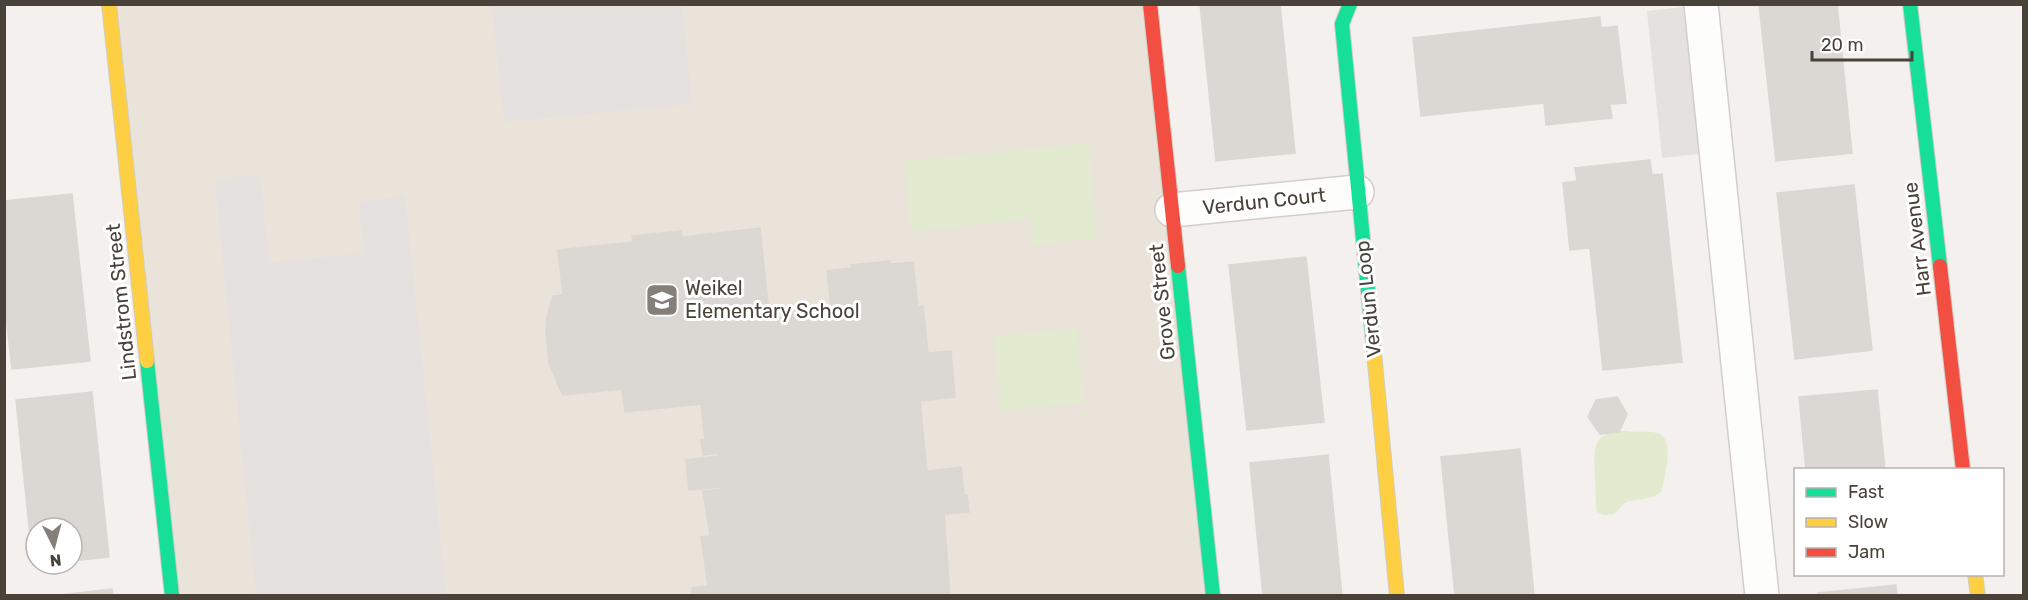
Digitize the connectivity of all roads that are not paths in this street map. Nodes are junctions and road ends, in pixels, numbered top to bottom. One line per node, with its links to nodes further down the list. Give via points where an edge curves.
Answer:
1 (109, 4): 10 (street, Lindstrom Street)
2 (1150, 4): 7 (street, Grove Street)
3 (1350, 4): 6 (street, Verdun Loop, via 1342,24)
4 (1701, 4): 13 (street)
5 (1910, 4): 8 (street, Harr Avenue)
6 (1357, 192): 7 (street, Verdun Court); 12 (street, Verdun Loop)
7 (1172, 210): 11 (street, Grove Street)
8 (1963, 468)
9 (1976, 576): 14 (street)
10 (172, 596)
11 (1213, 596)
12 (1397, 596)
13 (1762, 596)
14 (1978, 596)

